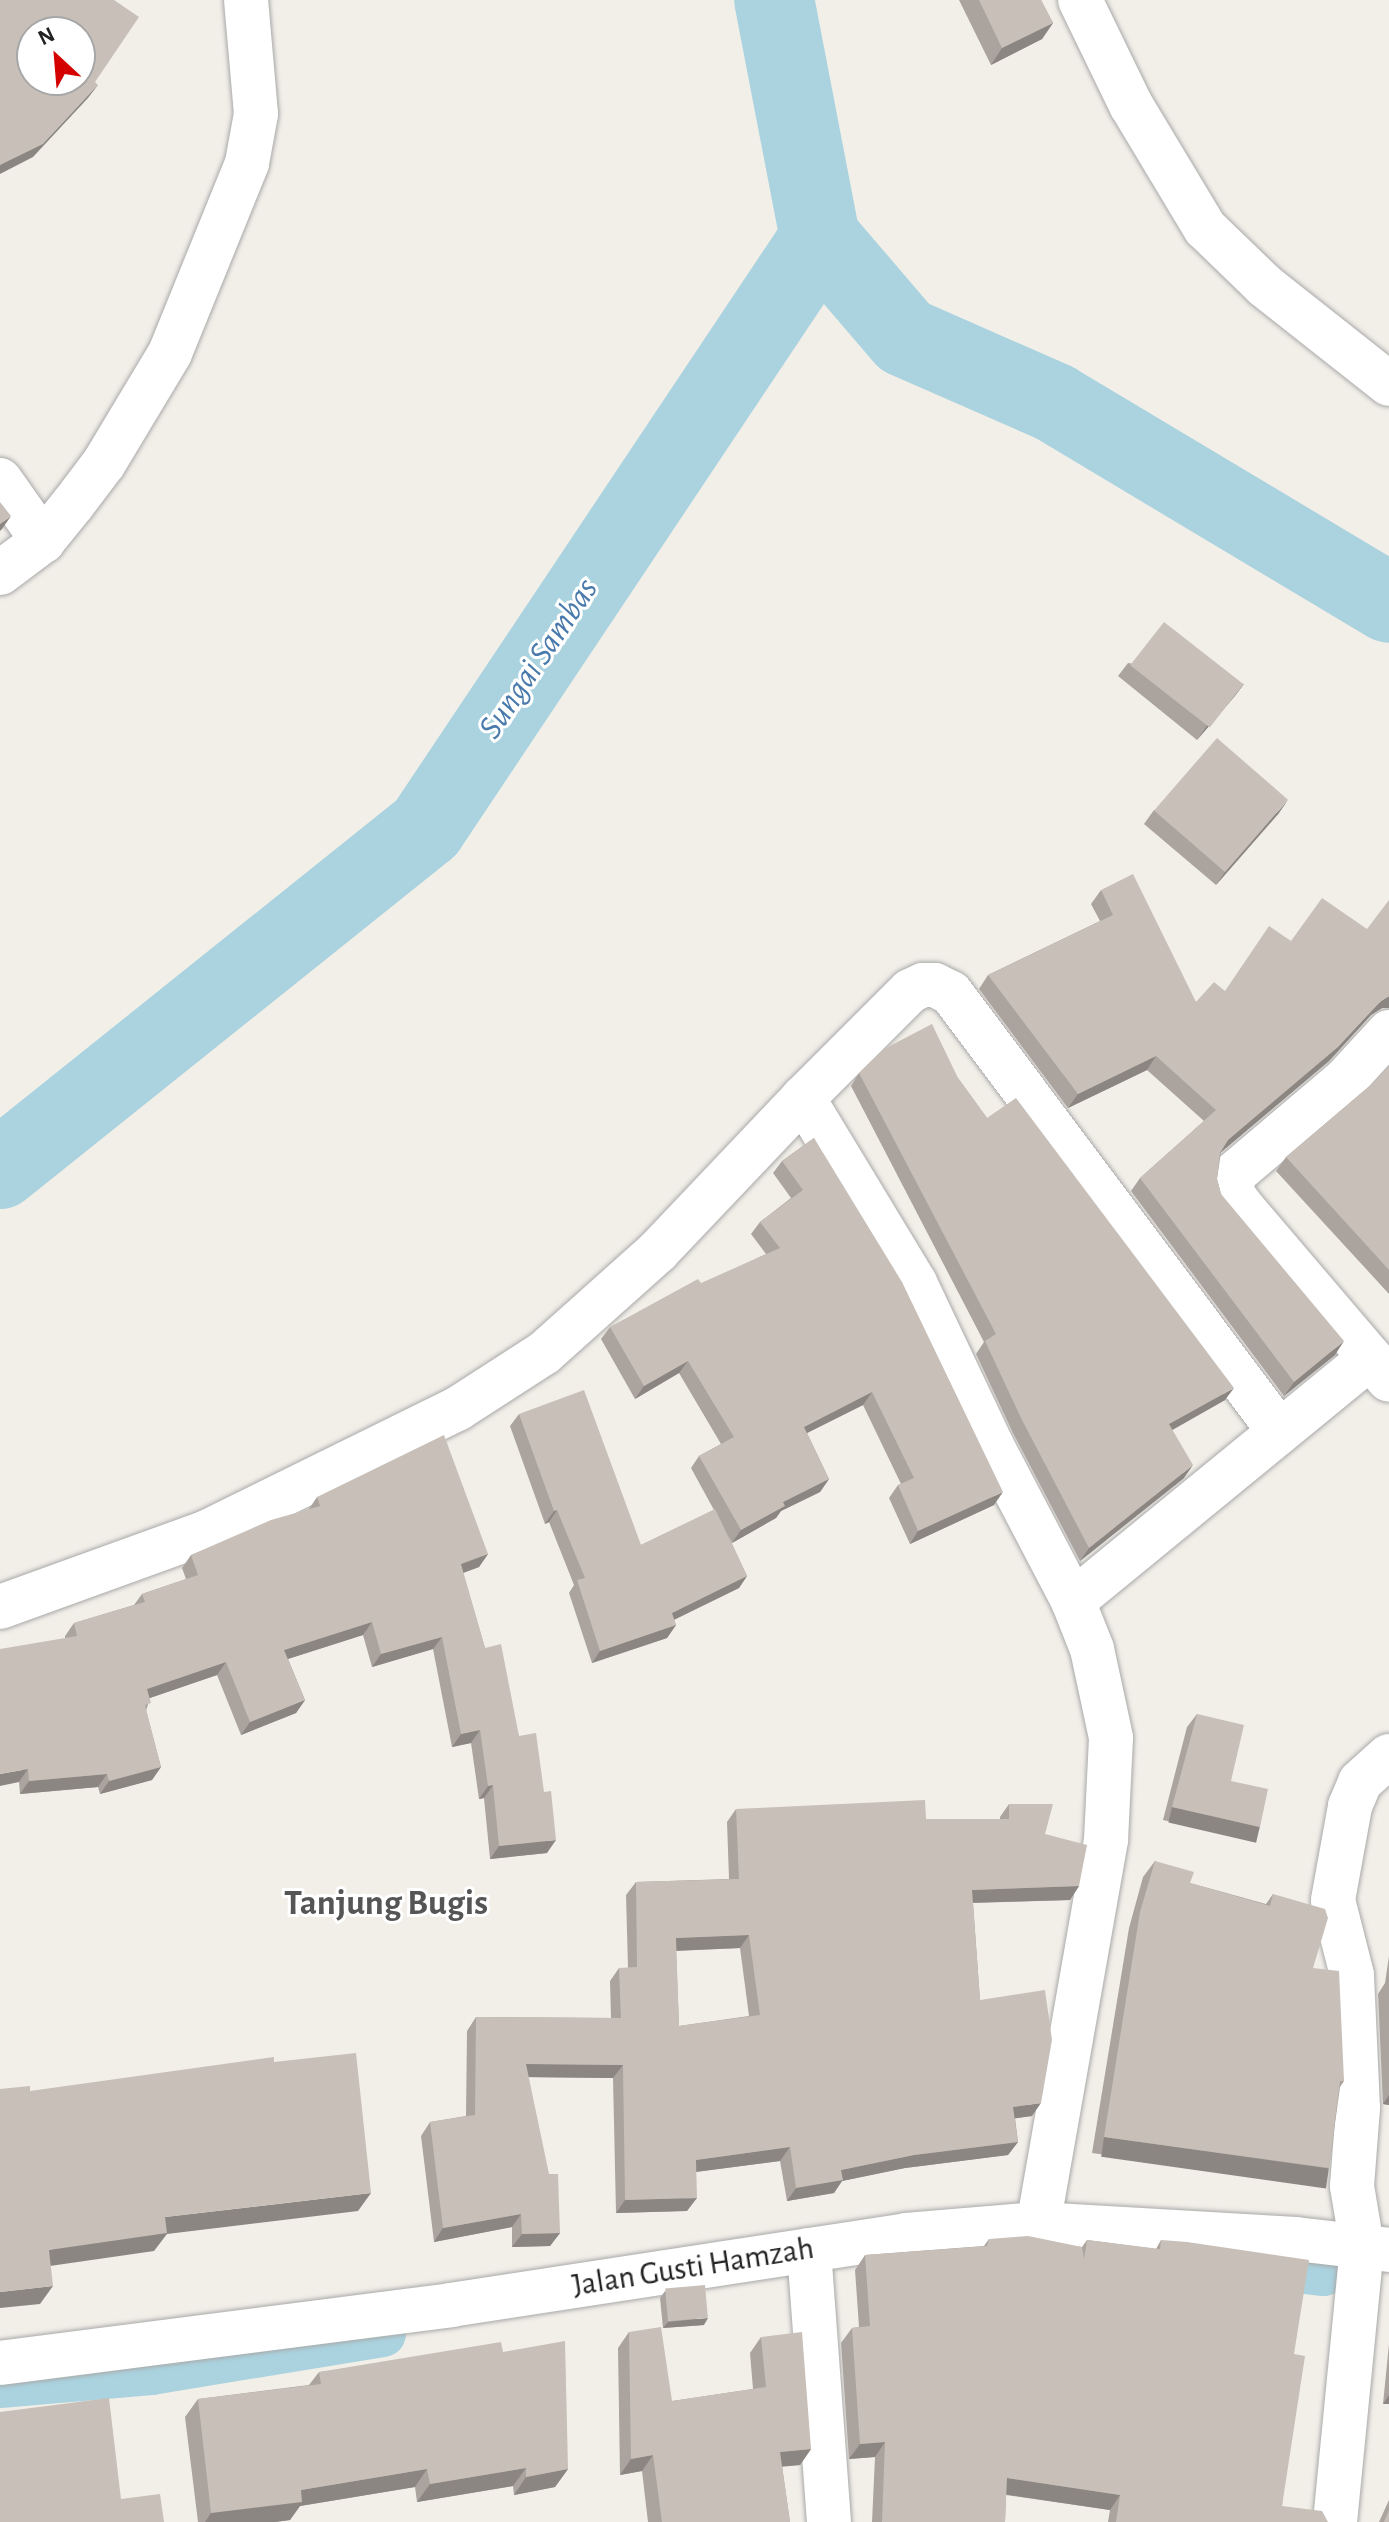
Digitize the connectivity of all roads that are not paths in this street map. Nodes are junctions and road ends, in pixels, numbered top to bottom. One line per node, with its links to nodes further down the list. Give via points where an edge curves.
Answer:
1 (246, 0): 5 (street, via 256,114 234,202 170,353 104,463)
2 (1080, 0): 3 (street, via 1131,105 1205,228 1265,286)
3 (1389, 384)
4 (0, 480): 5 (street)
5 (43, 541): 6 (street)
6 (0, 573)
7 (1389, 1032): 9 (street, via 1346,1079 1235,1173 1232,1185 1241,1206)
8 (803, 1098): 10 (street, via 910,991 935,985 951,993); 11 (street, via 915,1283); 12 (street, via 658,1251 544,1353 457,1409 207,1532)
9 (1379, 1369): 10 (street)
10 (1279, 1431): 11 (street)
11 (1073, 1601): 14 (street, via 1092,1649 1111,1738 1106,1840)
12 (0, 1607)
13 (1389, 1756): 15 (street, via 1360,1782 1350,1806 1333,1900 1352,1975 1358,2108 1352,2186)
14 (1038, 2224): 15 (street, Jalan Gusti Hamzah, via 1152,2228); 16 (street, Jalan Gusti Hamzah)
15 (1376, 2248): 19 (street)
16 (809, 2250): 17 (street, Jalan Gusti Hamzah, via 451,2305); 18 (street)
17 (0, 2363)
18 (829, 2522)
19 (1335, 2522)

